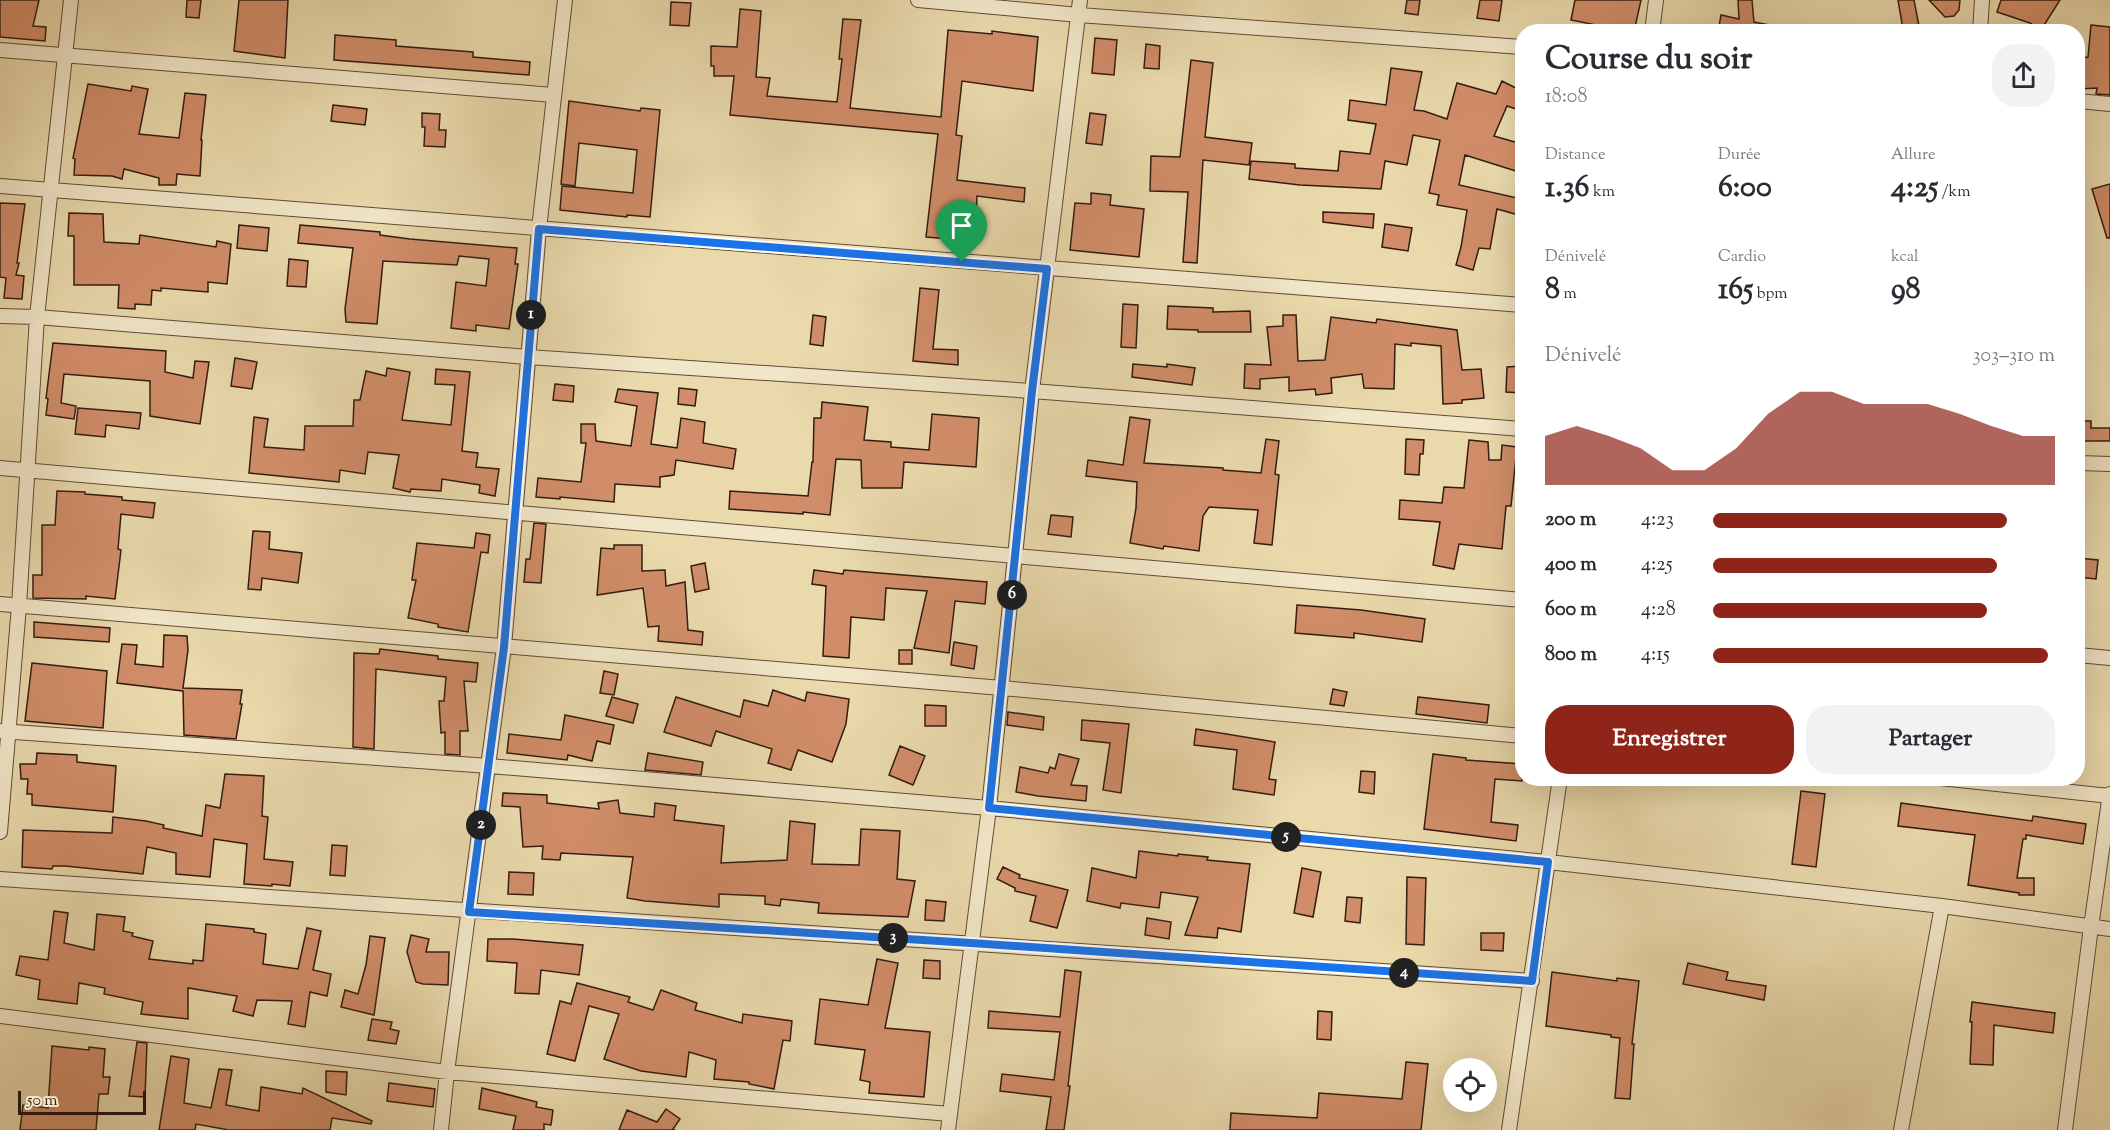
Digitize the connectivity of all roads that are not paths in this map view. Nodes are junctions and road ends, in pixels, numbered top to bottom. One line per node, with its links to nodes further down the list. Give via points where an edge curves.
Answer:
1 (70, 0): 12 (street)
2 (565, 0): 13 (street)
3 (918, 0): 7 (street)
4 (1080, 0): 7 (street)
5 (1656, 0): 8 (street)
6 (1982, 0): 9 (street)
7 (1079, 15): 10 (street); 19 (street)
8 (1654, 24)
9 (1980, 24)
10 (1515, 46)
11 (0, 50): 12 (street)
12 (66, 56): 13 (street); 17 (street)
13 (553, 95): 18 (street)
14 (2085, 102): 15 (street)
15 (2110, 104)
16 (0, 186): 17 (street)
17 (51, 190): 18 (street); 22 (street)
18 (539, 229): 19 (street); 23 (street)
19 (1047, 269): 20 (street); 24 (street)
20 (1515, 304)
21 (0, 316): 22 (street)
22 (38, 317): 23 (street); 29 (street)
23 (528, 357): 24 (street); 30 (street)
24 (1032, 391): 25 (street); 31 (street)
25 (1515, 428)
26 (2085, 463): 27 (street)
27 (2110, 464)
28 (0, 468): 29 (street)
29 (27, 469): 30 (street); 34 (street)
30 (516, 514): 31 (street); 35 (street)
31 (1017, 555): 32 (street); 38 (street)
32 (1515, 599)
33 (0, 604): 34 (street)
34 (19, 606): 35 (street); 39 (street)
35 (504, 647): 38 (street); 41 (street)
36 (2085, 656): 37 (street)
37 (2110, 658)
38 (1002, 688): 40 (street); 45 (street)
39 (4, 731): 41 (street); 46 (street)
40 (1515, 735)
41 (489, 766): 45 (street); 50 (street)
42 (1559, 786): 47 (street)
43 (2020, 786): 44 (street)
44 (2110, 795): 51 (street)
45 (989, 808): 47 (street); 53 (street)
46 (0, 832)
47 (1548, 862): 49 (street); 54 (street)
48 (0, 879): 50 (street)
49 (1942, 906): 51 (street); 61 (street)
50 (469, 912): 53 (street); 56 (street)
51 (2091, 927): 52 (street); 62 (street)
52 (2110, 929)
53 (971, 943): 54 (street); 57 (street)
54 (1532, 981): 60 (street)
55 (0, 1016): 56 (street)
56 (447, 1072): 57 (street); 58 (street)
57 (950, 1114): 59 (street)
58 (441, 1130)
59 (948, 1130)
60 (1509, 1130)
61 (1901, 1130)
62 (2066, 1130)

